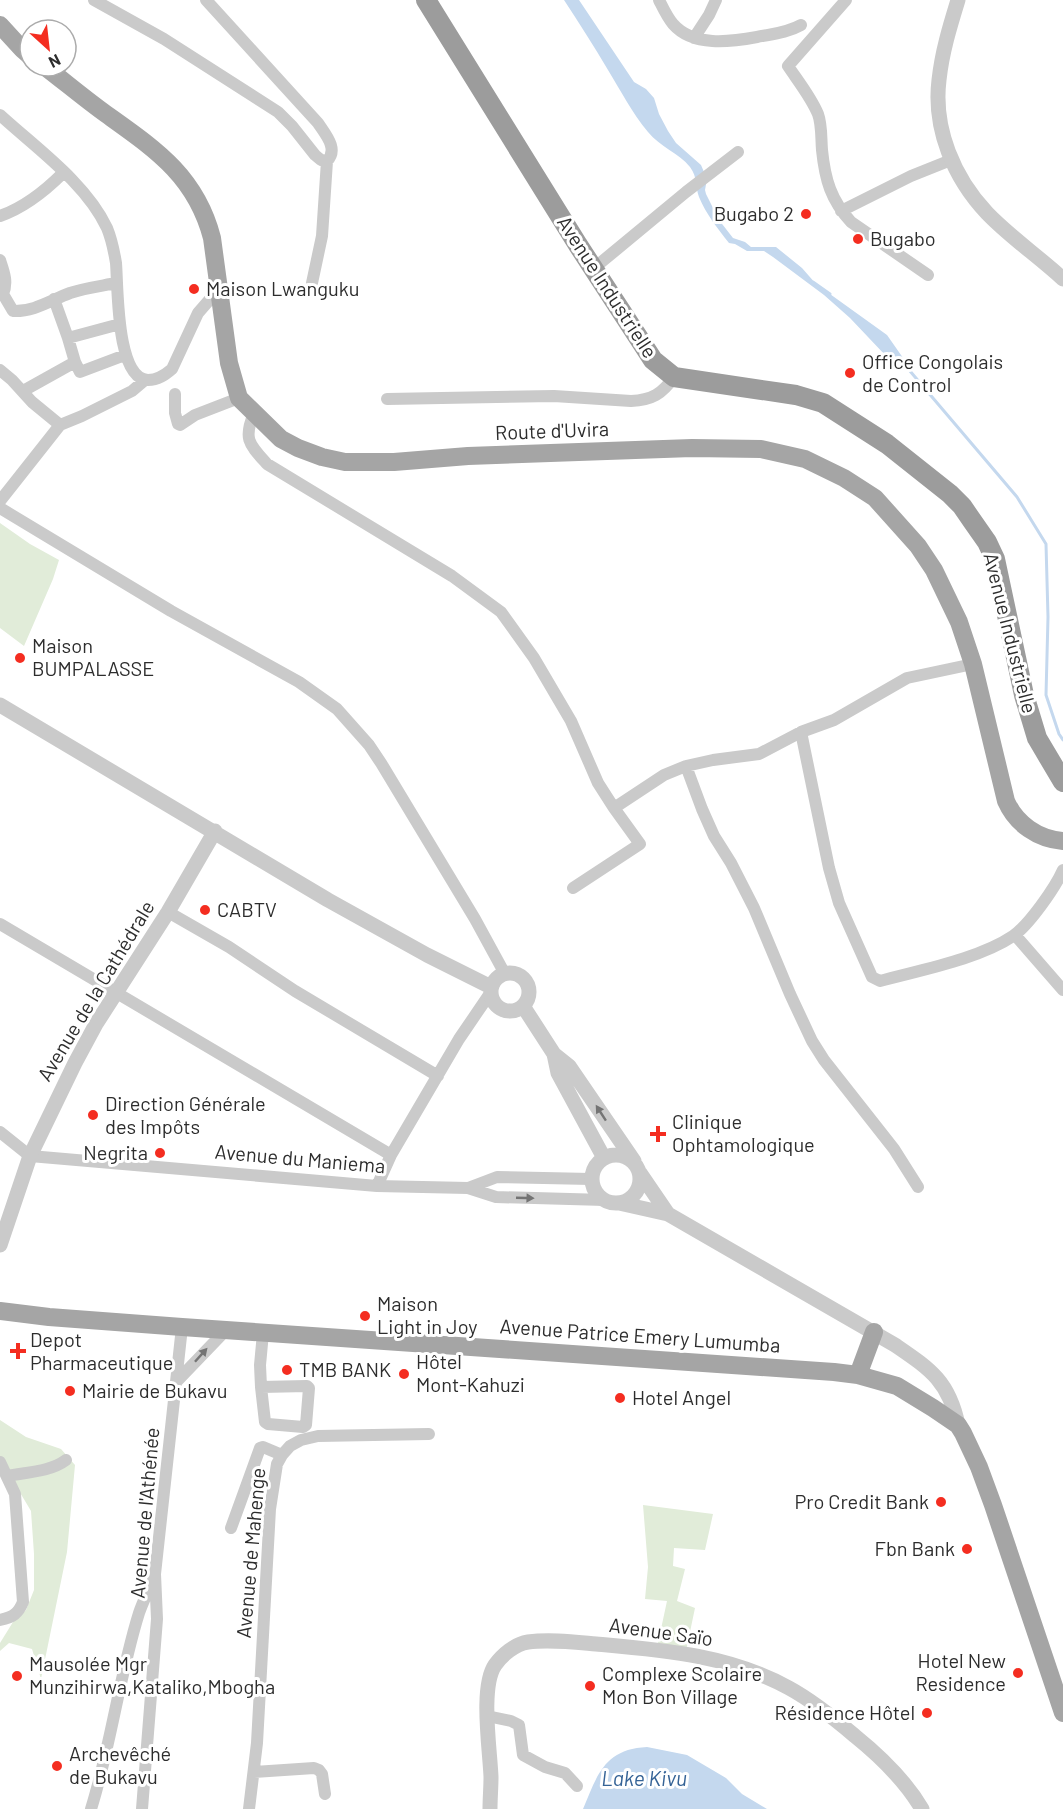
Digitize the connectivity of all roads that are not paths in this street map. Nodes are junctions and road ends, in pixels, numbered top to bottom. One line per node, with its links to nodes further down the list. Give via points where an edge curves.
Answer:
1 (94, 0): 16 (street, via 164,39 278,112 315,155)
2 (206, 0): 16 (street, via 318,123 330,141 332,151)
3 (426, 0): 21 (highway, Avenue Industrielle)
4 (659, 0): 10 (street, via 674,26)
5 (716, 0): 10 (street)
6 (846, 0): 18 (street, via 789,66 818,113 826,178)
7 (958, 0): 15 (street, via 938,82 939,114)
8 (801, 25): 10 (street, via 790,31 738,41)
9 (0, 26): 11 (main road)
10 (694, 38)
11 (18, 46)
12 (60, 78): 26 (main road, Route d'Uvira, via 147,143 187,184 207,219)
13 (0, 115): 17 (street)
14 (738, 152): 21 (street)
15 (951, 160): 18 (street); 23 (street, via 988,214)
16 (327, 161): 24 (street, via 322,236)
17 (63, 173): 19 (street, via 35,196); 25 (street, via 106,227 113,244)
18 (841, 211): 22 (street)
19 (0, 216)
20 (0, 260): 27 (street, via 7,286)
21 (593, 269): 34 (highway, Avenue Industrielle, via 653,360)
22 (928, 275)
23 (1063, 279)
24 (312, 282)
25 (117, 283): 28 (street); 29 (street)
26 (218, 290): 35 (street, via 198,313 172,369 154,380); 38 (main road, Route d'Uvira, via 229,363)
27 (2, 293): 28 (street, via 13,311)
28 (54, 299): 30 (street)
29 (120, 324): 30 (street); 31 (street)
30 (68, 338): 32 (street)
31 (125, 355): 32 (street, via 80,372); 35 (street, via 137,378)
32 (75, 362): 36 (street)
33 (0, 370): 36 (street)
34 (674, 377): 39 (street, via 663,391 643,401 554,396); 48 (highway, Avenue Industrielle, via 823,403 887,444 962,506 995,559 1037,738)
35 (145, 380): 41 (street, via 132,391)
36 (22, 391): 41 (street)
37 (176, 394): 38 (street, via 175,413 180,425)
38 (239, 398): 40 (main road, Route d'Uvira)
39 (387, 399)
40 (254, 413): 44 (main road, Route d'Uvira, via 281,439 345,462 692,448 761,449 805,459 875,498 918,546 955,613); 49 (street, via 247,430 251,445 267,464 452,576 501,612 571,721 594,775)
41 (60, 424): 42 (street)
42 (0, 501)
43 (0, 508): 57 (street, via 171,611 300,682 337,709 381,763)
44 (973, 664): 46 (street, via 907,678 834,720); 51 (main road, Route d'Uvira, via 1011,811 1041,836)
45 (0, 705): 50 (street)
46 (801, 732): 47 (street, via 759,754); 56 (street, via 839,903 872,977 880,981 957,961)
47 (686, 766): 49 (street, via 664,775); 71 (street, via 714,836 754,908 812,1041)
48 (1063, 782)
49 (614, 808): 53 (street, via 640,844)
50 (215, 831): 54 (street, Avenue de la Cathédrale); 58 (street, via 328,900)
51 (1063, 841)
52 (1063, 870): 56 (street)
53 (573, 888)
54 (168, 912): 60 (street, Avenue de la Cathédrale); 63 (street)
55 (0, 924): 60 (street)
56 (1015, 935): 59 (street)
57 (505, 974): 58 (street, via 497,977); 61 (street, via 516,973 527,981 530,994)
58 (491, 989): 61 (street, via 495,1004 505,1011); 63 (street)
59 (1063, 990)
60 (116, 994): 65 (street); 66 (street, Avenue de la Cathédrale, via 75,1063)
61 (523, 1006): 62 (street)
62 (554, 1054): 67 (street, via 558,1073); 68 (street, one-way to 62, via 569,1066)
63 (438, 1076): 65 (street)
64 (0, 1132): 66 (street)
65 (391, 1155): 70 (street)
66 (30, 1156): 70 (street, Avenue du Maniema); 75 (street, Avenue de la Cathédrale)
67 (604, 1158): 68 (street, via 621,1154); 69 (street, via 597,1163)
68 (637, 1167): 73 (street, via 638,1190 630,1199); 74 (street)
69 (591, 1179): 72 (street, via 496,1177); 73 (street, via 596,1193)
70 (377, 1186): 72 (street, Avenue du Maniema)
71 (918, 1186)
72 (468, 1188): 73 (street, Avenue du Maniema, one-way to 73, via 496,1197)
73 (612, 1202): 74 (street)
74 (668, 1214): 79 (street)
75 (0, 1245)
76 (0, 1311): 77 (main road, Avenue Patrice Emery Lumumba)
77 (182, 1327): 78 (main road, Avenue Patrice Emery Lumumba); 82 (street, Avenue de l'Athénée)
78 (226, 1330): 80 (main road, Avenue Patrice Emery Lumumba); 82 (street, one-way to 78)
79 (874, 1332): 81 (main road); 84 (street, via 915,1359 940,1382 949,1395)
80 (263, 1333): 81 (main road, Avenue Patrice Emery Lumumba); 83 (street)
81 (858, 1375): 84 (main road, Avenue Patrice Emery Lumumba, via 897,1386)
82 (177, 1381): 91 (street, Avenue de l'Athénée)
83 (261, 1387): 83 (street, via 307,1386 306,1425 268,1424)
84 (958, 1425): 93 (main road, Avenue Patrice Emery Lumumba, via 990,1496)
85 (429, 1434): 86 (street, Avenue de Mahenge, via 318,1436 301,1440)
86 (282, 1455): 90 (street, via 260,1448); 95 (street, Avenue de Mahenge, via 270,1509)
87 (66, 1460): 89 (street, via 59,1466)
88 (0, 1462): 89 (street)
89 (4, 1481): 92 (street, via 15,1494 23,1602 14,1616)
90 (231, 1528)
91 (155, 1574): 98 (street, via 124,1668); 99 (street, Avenue de l'Athénée, via 157,1618)
92 (0, 1620)
93 (1063, 1713)
94 (487, 1716): 96 (street, via 519,1725 524,1755 565,1773); 101 (street, Avenue Saïo); 102 (street, Avenue Saïo, via 488,1687 494,1666 507,1652 526,1642 638,1647 714,1659 788,1688 837,1721 909,1787)
95 (254, 1772): 97 (street, via 314,1768 322,1774); 100 (street, Avenue de Mahenge)
96 (577, 1786)
97 (325, 1794)
98 (91, 1809)
99 (142, 1809)
100 (249, 1809)
101 (490, 1809)
102 (922, 1809)

